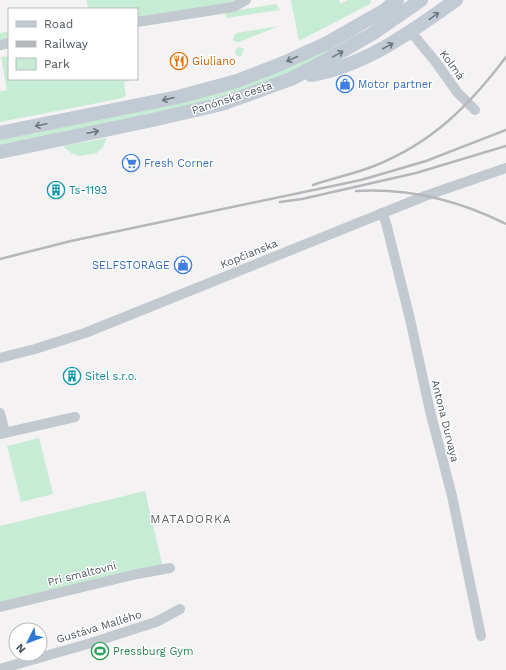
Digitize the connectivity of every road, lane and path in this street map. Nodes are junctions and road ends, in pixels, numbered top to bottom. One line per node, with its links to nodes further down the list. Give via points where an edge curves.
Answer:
1 (246, 0): 6 (street, via 233,7)
2 (397, 0): 5 (main road, Panónska cesta)
3 (421, 0): 8 (main road, Panónska cesta, one-way to 3, via 368,37)
4 (456, 0): 7 (main road, one-way to 4)
5 (384, 5): 10 (main road, Panónska cesta, one-way to 10, via 350,30 261,72 171,98)
6 (138, 22)
7 (412, 32): 8 (main road, one-way to 7, via 320,73 363,58); 9 (street, Kolmá, via 457,92)
8 (291, 79): 11 (main road, Panónska cesta, one-way to 8, via 200,110)
9 (475, 110)
10 (0, 134)
11 (0, 152)
12 (506, 168): 13 (street, Kopčianska)
13 (382, 213): 14 (street, Kopčianska, via 85,333); 21 (street, Antona Durvaya, via 452,496)
14 (0, 358)
15 (0, 413): 17 (street)
16 (75, 417): 17 (street)
17 (2, 433)
18 (170, 568): 19 (street, Pri smaltovni)
19 (0, 607)
20 (180, 609): 22 (street, Gustáva Mallého, via 156,622)
21 (481, 636)
22 (0, 669)

